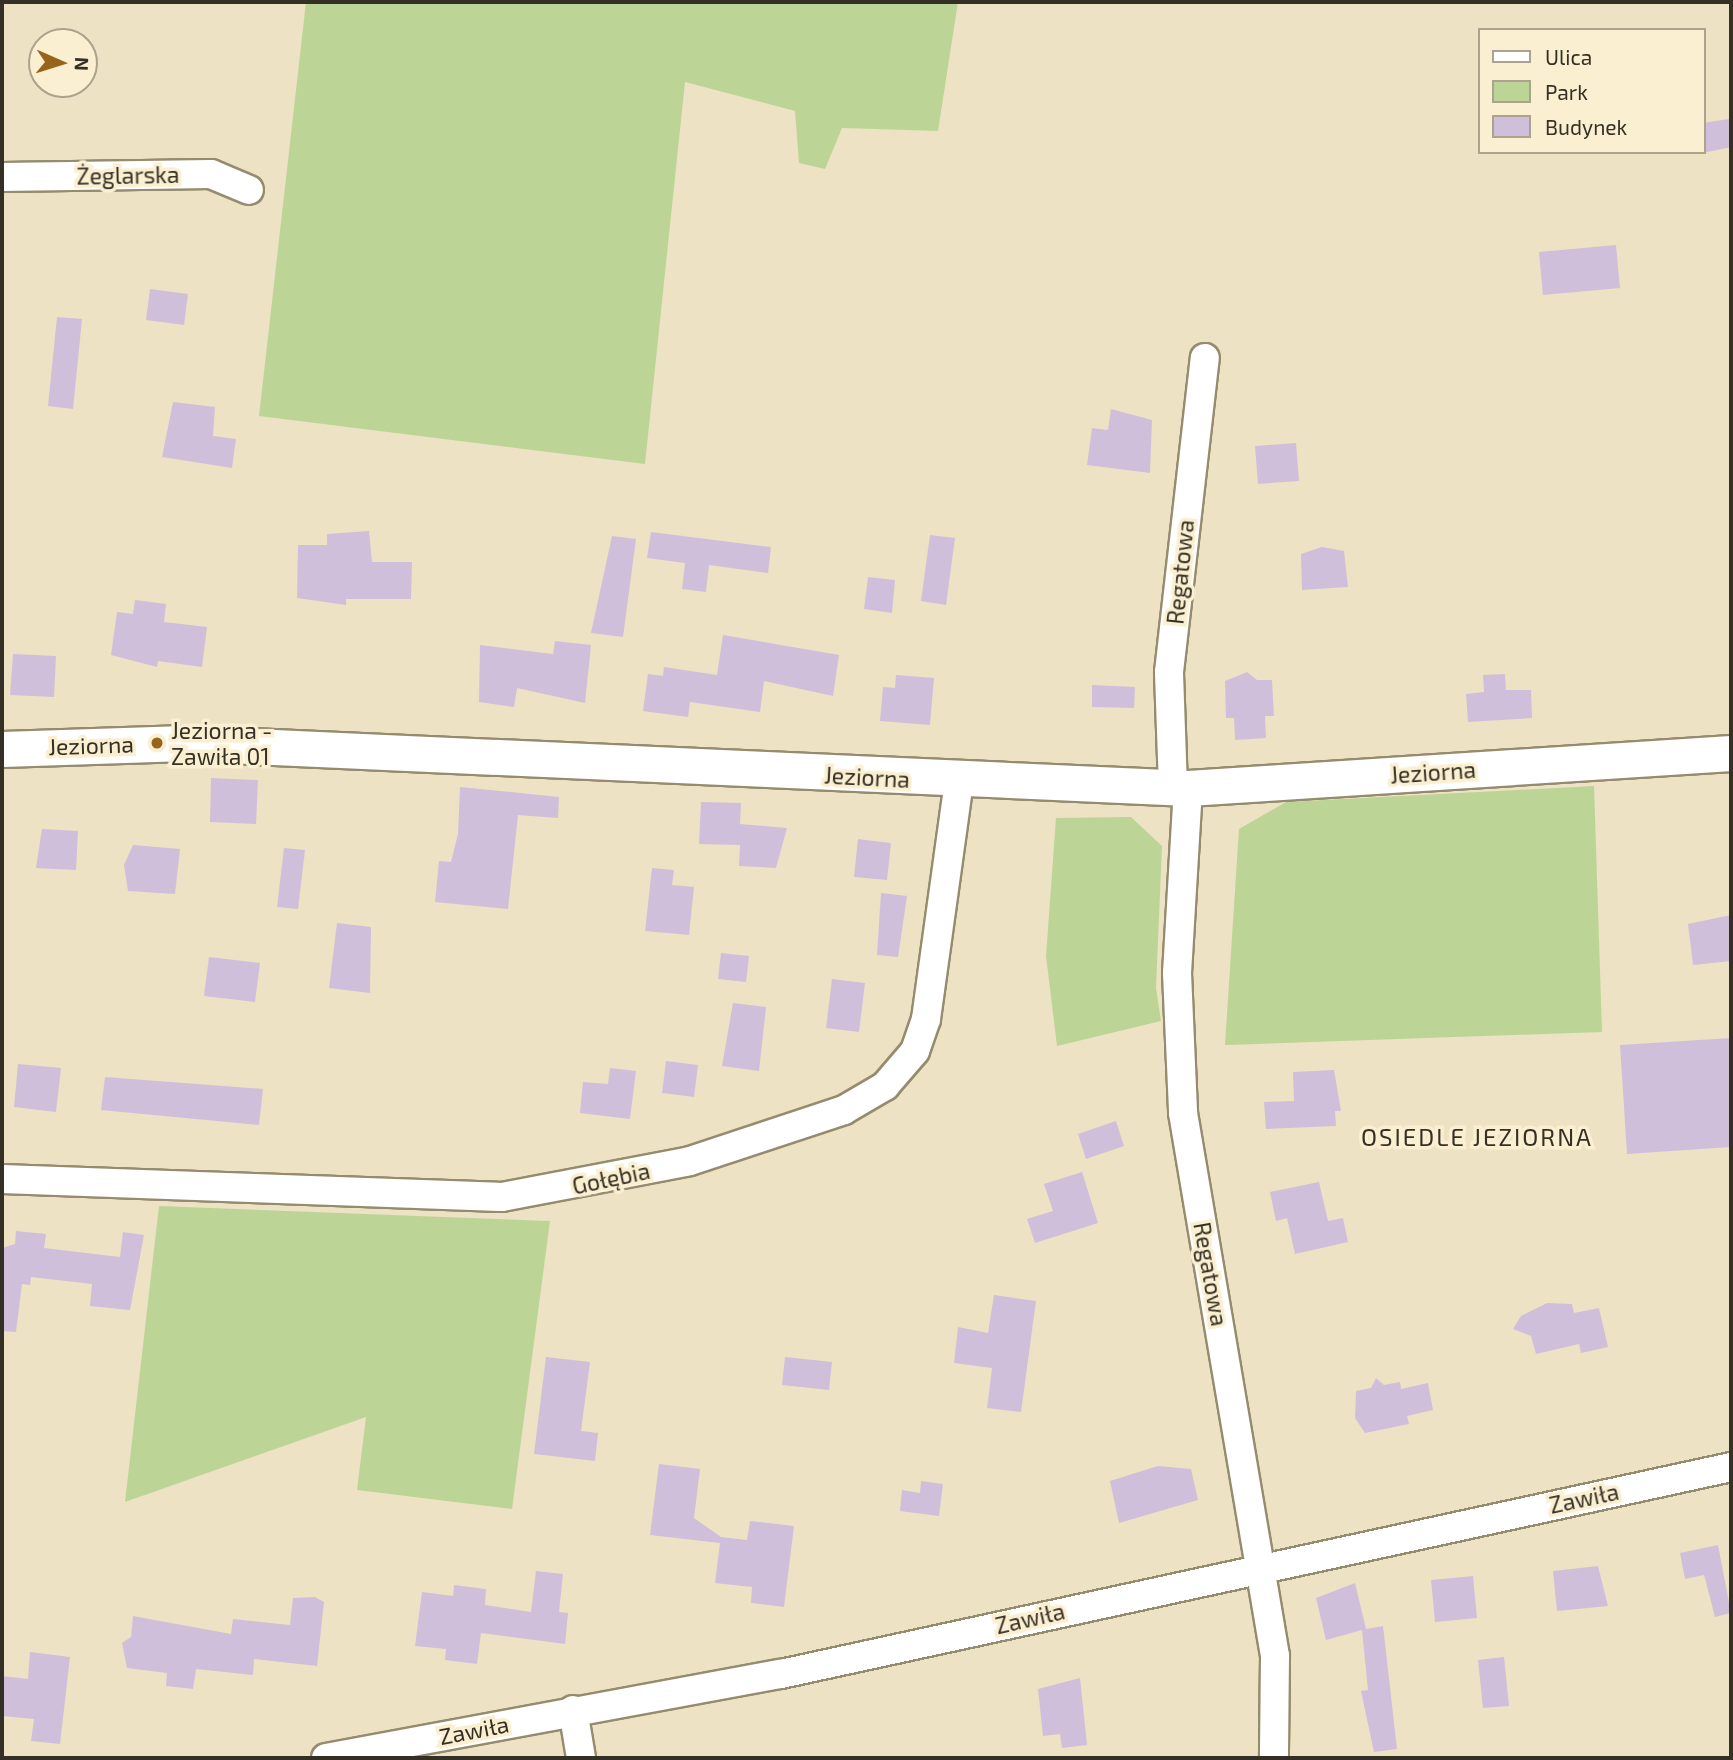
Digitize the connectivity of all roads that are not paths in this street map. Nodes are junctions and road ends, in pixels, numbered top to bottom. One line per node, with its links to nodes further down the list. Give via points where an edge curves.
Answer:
1 (2, 177): 2 (street, Żeglarska, via 211,174)
2 (249, 190)
3 (1205, 358): 7 (street, Regatowa, via 1169,673)
4 (2, 749): 6 (street, Jeziorna, via 185,743)
5 (1731, 754): 7 (street, Jeziorna)
6 (959, 782): 7 (street, Jeziorna); 8 (street, Gołębia, via 926,1018 915,1051 885,1086 844,1110 690,1161 502,1197)
7 (1181, 788): 10 (street, Regatowa, via 1177,973 1184,1113)
8 (2, 1179)
9 (1731, 1467): 10 (street, Zawiła)
10 (1261, 1565): 11 (street, Zawiła, via 780,1674); 14 (street, Regatowa, via 1275,1657)
11 (573, 1710): 12 (street, Zawiła); 13 (street)
12 (326, 1758)
13 (581, 1758)
14 (1274, 1758)

